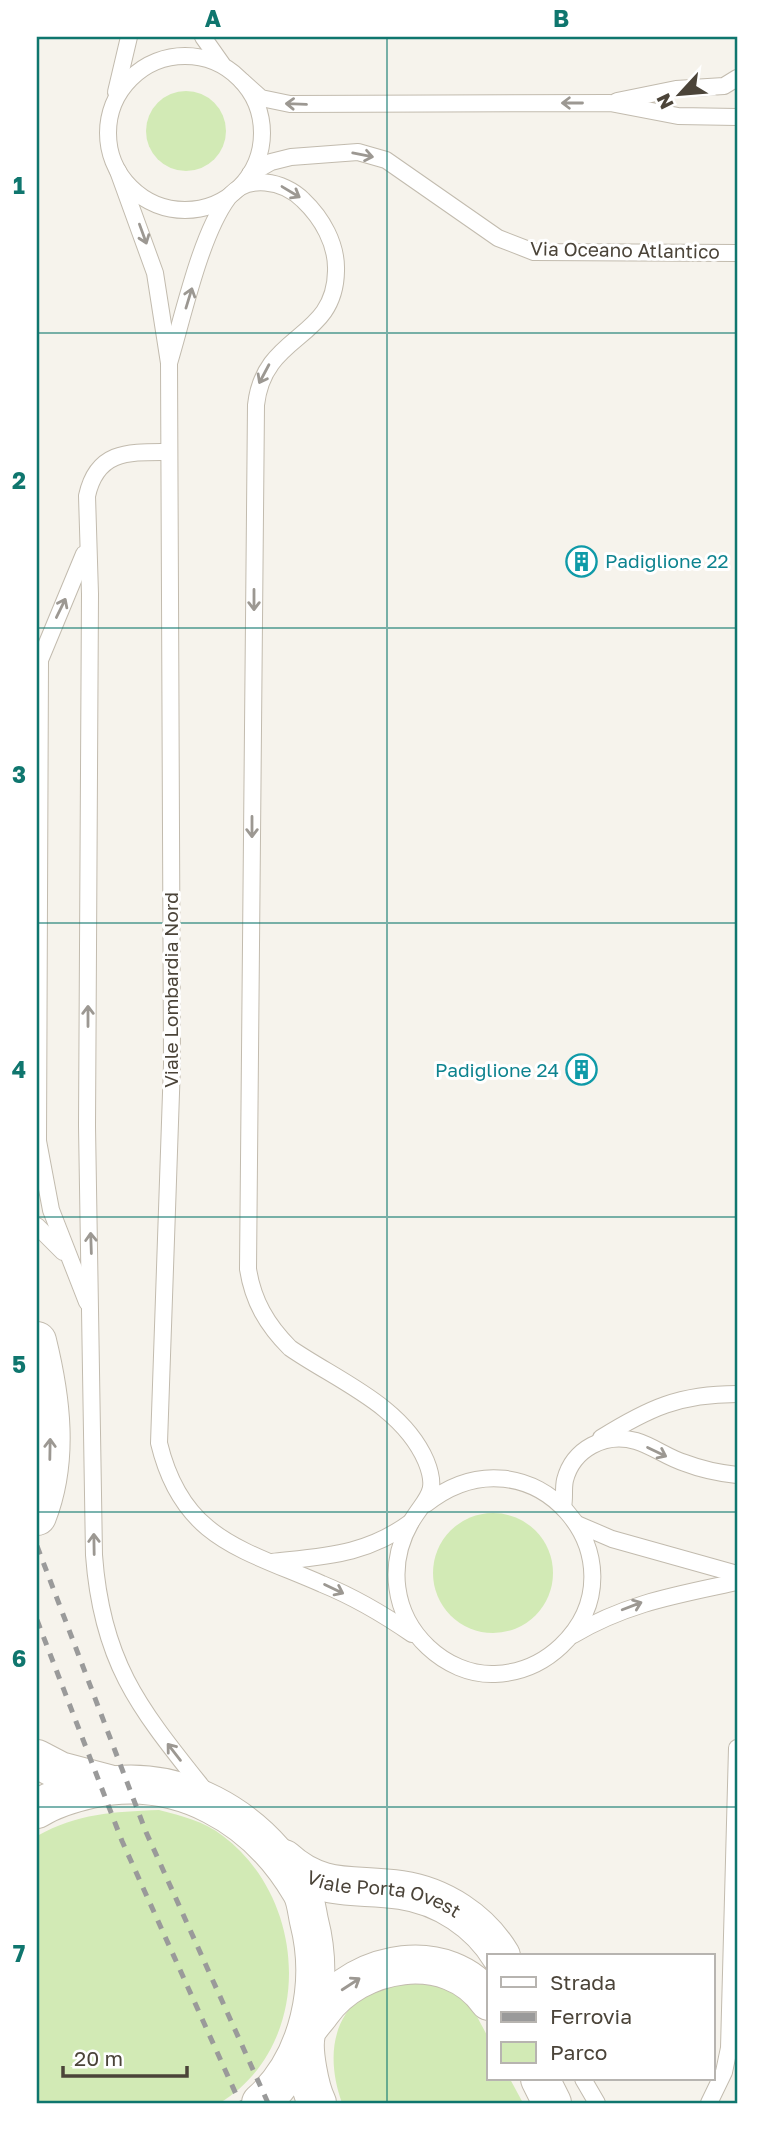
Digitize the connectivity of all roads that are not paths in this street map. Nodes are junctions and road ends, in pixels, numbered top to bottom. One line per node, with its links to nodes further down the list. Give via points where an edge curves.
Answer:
1 (129, 37): 6 (lane)
2 (203, 37): 3 (lane)
3 (223, 66): 5 (lane); 6 (lane, via 181,55 162,59 125,83)
4 (737, 78): 7 (lane, via 723,86 676,89)
5 (242, 81): 7 (lane, one-way to 5, via 290,104 261,98); 10 (lane, via 261,120 262,142)
6 (113, 103): 9 (lane, via 109,149)
7 (610, 103): 8 (lane, via 678,116)
8 (737, 117)
9 (118, 171): 11 (lane, via 132,190 171,209 193,210); 13 (lane, Viale Lombardia Nord, one-way to 13, via 155,273)
10 (250, 174): 11 (lane); 12 (lane, Via Oceano Atlantico, one-way to 12, via 291,157 358,152 386,160 498,238 534,252)
11 (229, 197): 13 (lane, Viale Lombardia Nord, one-way to 11, via 208,240); 25 (lane, one-way to 25, via 255,183 287,187 313,209 325,228 337,269 328,309 264,370 256,405 250,1280 262,1313 290,1348 389,1412 414,1438 431,1476)
12 (737, 253)
13 (169, 363): 14 (lane, Viale Lombardia Nord)
14 (168, 452): 15 (lane, via 122,453 98,469 87,496); 30 (lane, Viale Lombardia Nord, via 173,1064 159,1443 173,1488 187,1508 228,1544)
15 (87, 541): 17 (lane, one-way to 15, via 82,566); 20 (lane, one-way to 15, via 87,1126)
16 (37, 640): 17 (lane)
17 (40, 660): 19 (lane, via 38,1141 51,1210)
18 (37, 1226): 19 (lane)
19 (78, 1274): 20 (lane)
20 (93, 1324): 38 (lane, one-way to 20, via 143,1713 124,1678 97,1595)
21 (37, 1341): 27 (street, one-way to 21, via 50,1453 48,1392)
22 (737, 1394): 23 (lane, via 665,1403)
23 (590, 1445): 24 (lane, one-way to 24, via 620,1438 637,1441 711,1472); 26 (lane, via 571,1466)
24 (737, 1475)
25 (426, 1504): 26 (lane, via 464,1482 505,1478 547,1491); 28 (lane)
26 (563, 1507): 29 (lane)
27 (37, 1516)
28 (411, 1522): 30 (lane, via 365,1549); 34 (lane, via 396,1562 396,1581 398,1600)
29 (577, 1524): 31 (lane, via 612,1539); 33 (lane, via 592,1568 584,1615)
30 (271, 1562): 34 (lane, Viale Lombardia Nord, one-way to 34, via 376,1610)
31 (737, 1574)
32 (737, 1582): 33 (lane, one-way to 32, via 645,1601)
33 (571, 1636): 34 (lane, via 535,1665 494,1674 454,1665)
34 (418, 1638)
35 (737, 1748): 50 (lane, via 729,2048)
36 (37, 1759): 37 (street)
37 (111, 1785): 38 (street, via 159,1785); 39 (street)
38 (216, 1805): 40 (street)
39 (37, 1809)
40 (262, 1839): 41 (street, Viale Porta Ovest, via 318,1883 402,1890 442,1903 476,1925); 43 (street, via 302,1893 315,1944 314,1994)
41 (499, 1954)
42 (487, 1999): 43 (street, one-way to 42, via 330,2000 352,1982 396,1965 422,1964 463,1977)
43 (306, 2034): 46 (street, via 290,2067); 47 (street, via 310,2089)
44 (540, 2080): 48 (street)
45 (584, 2080): 49 (lane)
46 (261, 2103)
47 (317, 2103)
48 (552, 2103)
49 (597, 2103)
50 (709, 2103)

